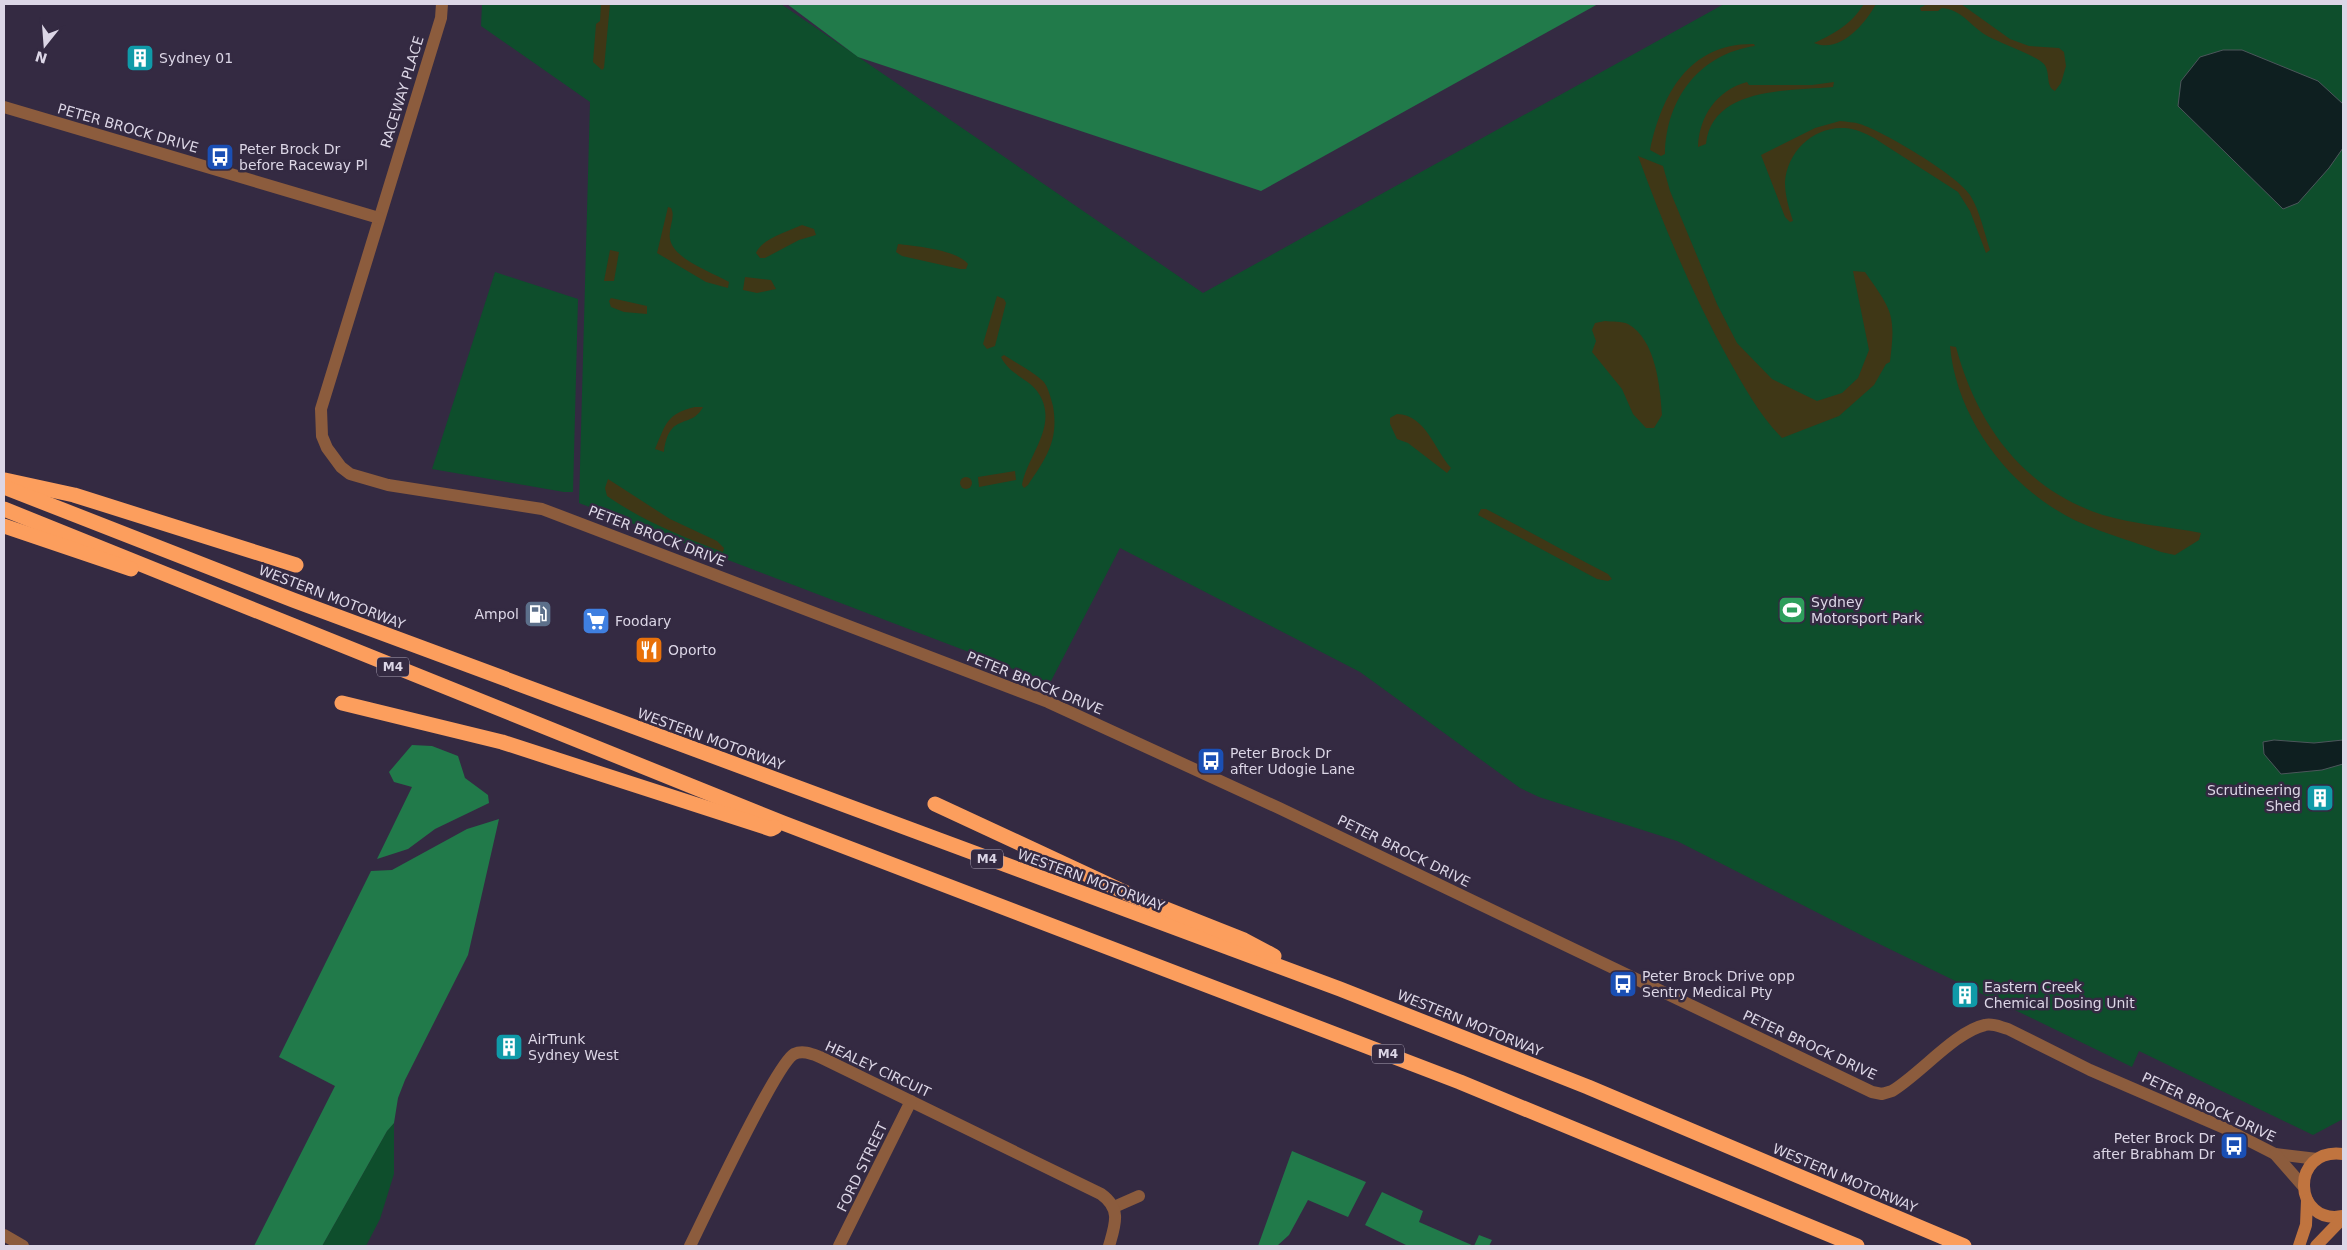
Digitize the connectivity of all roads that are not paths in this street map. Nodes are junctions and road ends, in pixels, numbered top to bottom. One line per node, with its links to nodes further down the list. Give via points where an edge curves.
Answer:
1 (442, 4): 3 (street, RACEWAY PLACE, via 441,18)
2 (4, 107): 3 (street, PETER BROCK DRIVE)
3 (380, 218): 15 (street, PETER BROCK DRIVE, via 321,409 322,436 327,448 341,468 350,474 388,485 542,509 1048,702 1287,812 1872,1092 1892,1091 1960,1038 1984,1025 1994,1024)
4 (4, 479): 8 (highway, via 74,495)
5 (4, 487): 13 (highway, WESTERN MOTORWAY / M4, via 353,623)
6 (4, 509): 9 (highway, M4)
7 (4, 526): 9 (highway, via 120,567)
8 (296, 565)
9 (198, 587): 12 (highway, M4)
10 (342, 703): 12 (highway, via 502,742 771,829)
11 (936, 804): 13 (highway, via 1133,896 1244,940)
12 (783, 823): 28 (highway, M4, via 1460,1082)
13 (1340, 989): 29 (highway, WESTERN MOTORWAY / M4, via 1588,1087)
14 (911, 1101): 21 (street, HEALEY CIRCUIT, via 1101,1194); 25 (street, HEALEY CIRCUIT, via 820,1057 804,1052 795,1054 786,1060 769,1090); 26 (street, FORD STREET)
15 (2275, 1154): 17 (street, PETER BROCK DRIVE); 18 (street, PETER BROCK DRIVE)
16 (2343, 1154): 17 (main road)
17 (2317, 1159): 18 (main road, via 2307,1171)
18 (2303, 1186): 20 (main road)
19 (1139, 1196): 21 (street)
20 (2307, 1200): 22 (main road, via 2320,1213); 30 (main road, via 2306,1225)
21 (1114, 1207): 27 (street, via 1116,1222)
22 (2343, 1217): 31 (main road)
23 (4, 1235): 24 (street)
24 (23, 1246)
25 (690, 1246)
26 (840, 1246)
27 (1109, 1246)
28 (1857, 1246)
29 (1964, 1246)
30 (2299, 1246)
31 (2316, 1246)

